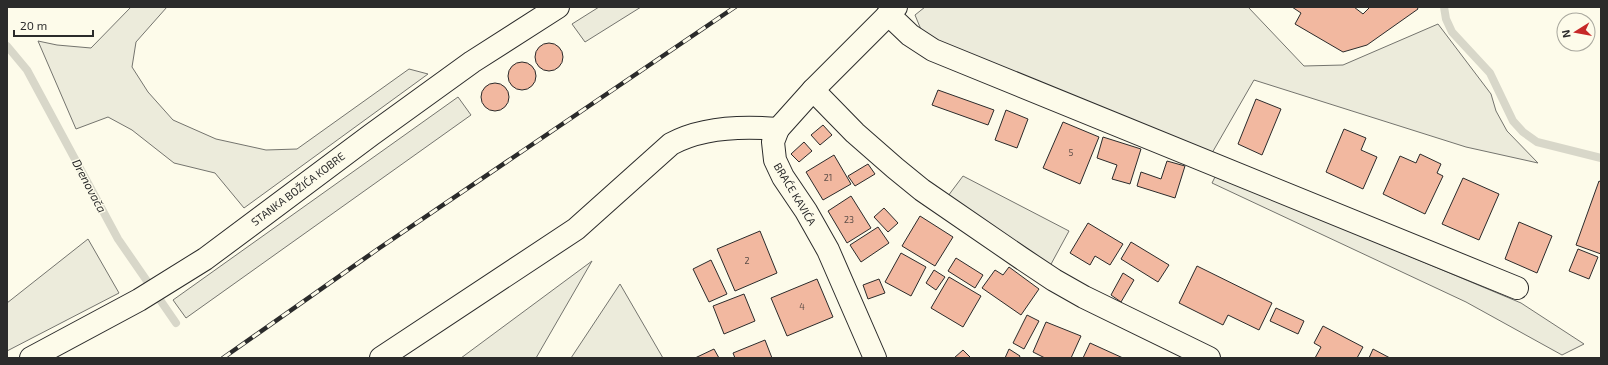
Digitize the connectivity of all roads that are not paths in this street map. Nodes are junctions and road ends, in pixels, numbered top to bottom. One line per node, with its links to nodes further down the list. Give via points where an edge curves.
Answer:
1 (558, 7): 6 (street, STANKA BOŽIĆA KOBRE, via 472,62 205,259 139,300)
2 (892, 11): 3 (street, BRAĆE KAVIĆA); 5 (street, via 910,35 933,50)
3 (813, 90): 4 (street, BRAĆE KAVIĆA); 9 (street, via 855,133 900,173 1054,280)
4 (778, 129): 7 (street, via 754,127 709,132 682,138 671,144 576,229); 8 (street, BRAĆE KAVIĆA, via 773,142 775,160 828,250)
5 (1517, 288)
6 (31, 358)
7 (381, 358)
8 (875, 358)
9 (1209, 358)

